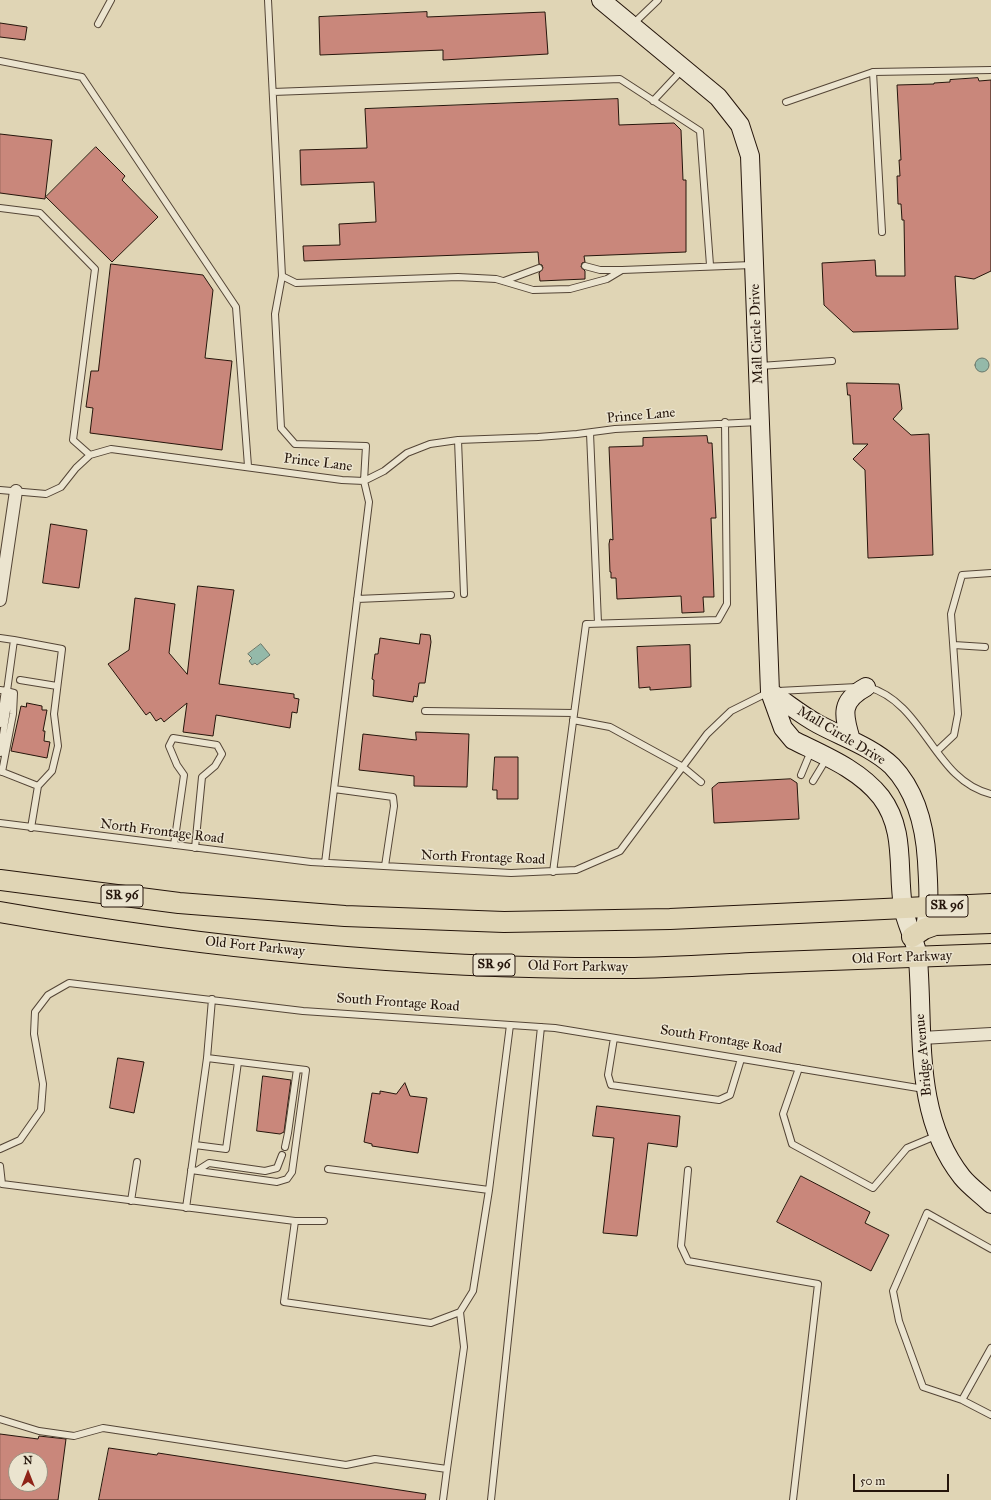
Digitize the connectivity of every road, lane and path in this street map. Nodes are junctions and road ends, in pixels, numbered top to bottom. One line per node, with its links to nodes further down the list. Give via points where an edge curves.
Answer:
1 (111, 0): 5 (lane)
2 (268, 0): 11 (lane)
3 (601, 0): 6 (street, Mall Circle Drive)
4 (658, 0): 6 (lane)
5 (98, 24)
6 (632, 25): 8 (street, Mall Circle Drive)
7 (0, 60): 30 (lane, via 82,77 236,307)
8 (683, 68): 12 (lane); 17 (street, Mall Circle Drive, via 718,97 740,125 750,156)
9 (991, 70): 10 (lane)
10 (873, 72): 13 (lane); 15 (lane)
11 (273, 92): 12 (lane, via 620,79); 21 (lane)
12 (653, 101): 16 (lane, via 700,132)
13 (786, 102)
14 (0, 208): 29 (lane, via 40,213 95,269 73,440)
15 (882, 232)
16 (710, 265): 17 (lane); 20 (lane)
17 (754, 265): 24 (street, Mall Circle Drive)
18 (585, 266): 20 (lane, via 600,270)
19 (539, 268): 22 (lane)
20 (622, 270): 22 (lane, via 607,279 570,289 533,290)
21 (282, 276): 22 (lane, via 296,283 458,277); 31 (lane, via 274,314 281,428 295,444 366,446)
22 (504, 281)
23 (832, 361): 24 (lane)
24 (758, 366): 26 (street, Mall Circle Drive)
25 (726, 422): 26 (lane, Prince Lane); 27 (lane, Prince Lane); 40 (lane, via 727,604 718,620)
26 (760, 422): 49 (street, Mall Circle Drive)
27 (590, 433): 28 (lane, Prince Lane); 40 (lane)
28 (458, 440): 31 (lane, Prince Lane, via 430,444 407,453 384,471); 36 (lane)
29 (90, 455): 30 (lane, Prince Lane, via 111,449); 33 (lane, Prince Lane, via 61,487 46,494)
30 (248, 466): 31 (lane, Prince Lane)
31 (364, 481): 38 (lane, via 370,502)
32 (0, 490): 33 (lane, Prince Lane)
33 (16, 492): 35 (street)
34 (991, 573): 43 (lane, via 962,575 951,614)
35 (2, 574): 39 (street)
36 (464, 594)
37 (451, 595): 38 (lane)
38 (358, 599): 65 (lane)
39 (0, 600)
40 (598, 623): 51 (lane, via 586,624)
41 (0, 638): 42 (lane)
42 (14, 640): 46 (lane, via 62,650); 48 (lane)
43 (954, 645): 44 (lane); 56 (lane, via 958,714 954,735)
44 (985, 647)
45 (20, 680): 46 (lane)
46 (57, 686): 64 (lane, via 54,714 58,746 52,771)
47 (866, 687): 49 (lane, North Frontage Road); 54 (street, via 854,693 846,706 846,726); 56 (lane, North Frontage Road, via 882,691 900,703)
48 (5, 690): 53 (lane); 57 (lane); 60 (lane, via 14,693 13,714)
49 (770, 692): 54 (street, Mall Circle Drive, via 816,723); 55 (street, Mall Circle Drive, via 787,735); 59 (lane, North Frontage Road, via 731,711 707,734)
50 (425, 711): 51 (lane)
51 (574, 713): 52 (lane)
52 (573, 720): 59 (lane, via 610,727); 73 (lane)
53 (0, 724)
54 (851, 740): 76 (street, Mall Circle Drive, via 891,766 906,784 922,822 926,844)
55 (811, 749): 58 (street, Mall Circle Drive); 61 (lane)
56 (936, 751): 66 (lane, North Frontage Road, via 967,785)
57 (0, 753)
58 (828, 757): 62 (lane); 77 (street, Mall Circle Drive, via 863,779 888,808 899,836)
59 (683, 767): 63 (lane); 73 (lane, North Frontage Road, via 620,851 576,870)
60 (1, 772): 64 (lane)
61 (801, 775)
62 (813, 781)
63 (702, 782)
64 (38, 786): 68 (lane)
65 (334, 789): 71 (lane); 72 (lane, via 393,797 394,806)
66 (991, 794)
67 (0, 823): 68 (lane, North Frontage Road)
68 (31, 828): 69 (lane, North Frontage Road)
69 (174, 845): 70 (lane, North Frontage Road); 70 (lane, via 184,775 169,746 173,738 217,745 222,754 215,766 202,777)
70 (195, 848): 71 (lane, North Frontage Road)
71 (325, 863): 72 (lane, North Frontage Road)
72 (385, 866): 73 (lane, North Frontage Road, via 511,873)
73 (553, 872)
74 (0, 880): 77 (main road, SR 96, via 179,903 345,916 504,922 670,919)
75 (991, 904): 76 (main road, SR 96)
76 (929, 907): 77 (main road, SR 96); 80 (street, Mall Circle Drive)
77 (903, 908): 80 (street, Mall Circle Drive)
78 (0, 912): 82 (main road, Old Fort Parkway / SR 96, via 198,942 466,964 627,968)
79 (991, 923): 80 (main road, via 935,925)
80 (918, 933): 82 (street, Mall Circle Drive)
81 (991, 954): 82 (main road, Old Fort Parkway / SR 96)
82 (918, 957): 88 (street, Bridge Avenue)
83 (212, 999): 84 (lane, South Frontage Road, via 303,1011); 89 (lane); 98 (lane, South Frontage Road, via 69,983 48,995 35,1012 34,1034 43,1084 41,1110 20,1140)
84 (510, 1026): 85 (lane, South Frontage Road); 106 (lane)
85 (541, 1027): 87 (lane, South Frontage Road); 120 (lane)
86 (991, 1034): 88 (street)
87 (614, 1038): 90 (lane, South Frontage Road); 90 (lane, via 608,1075 611,1085 718,1100 730,1095)
88 (922, 1038): 94 (street, Bridge Avenue)
89 (207, 1058): 91 (lane); 96 (lane)
90 (741, 1059): 92 (lane, South Frontage Road)
91 (238, 1062): 93 (lane); 96 (lane, via 226,1149)
92 (799, 1068): 94 (lane, South Frontage Road); 95 (lane, via 783,1114 792,1144 873,1188 908,1148)
93 (297, 1070): 97 (lane); 104 (lane, via 306,1070 292,1172 287,1179 277,1182)
94 (924, 1089): 95 (street, Bridge Avenue)
95 (938, 1135): 108 (street, Bridge Avenue, via 962,1178)
96 (195, 1145): 103 (lane)
97 (285, 1147)
98 (0, 1149)
99 (282, 1155): 104 (lane, via 277,1168 265,1171 209,1163)
100 (137, 1162): 107 (lane)
101 (0, 1166): 107 (lane, via 2,1184)
102 (328, 1169): 106 (lane)
103 (191, 1170): 104 (lane); 109 (lane)
104 (198, 1170)
105 (688, 1170): 121 (lane, via 682,1246 688,1261 818,1284)
106 (489, 1190): 113 (lane, via 473,1291)
107 (131, 1201): 109 (lane)
108 (991, 1204)
109 (186, 1208): 110 (lane)
110 (295, 1222): 111 (lane); 113 (lane, via 284,1302 431,1323)
111 (324, 1222)
112 (991, 1249): 115 (lane, via 928,1213 893,1291 899,1321 923,1387)
113 (460, 1312): 118 (lane, via 464,1347)
114 (991, 1348): 115 (lane)
115 (962, 1400): 116 (lane)
116 (991, 1415)
117 (0, 1419): 118 (lane, via 40,1431 74,1436 103,1428 346,1465 375,1459)
118 (447, 1469): 119 (lane)
119 (443, 1500)
120 (491, 1500)
121 (793, 1500)

